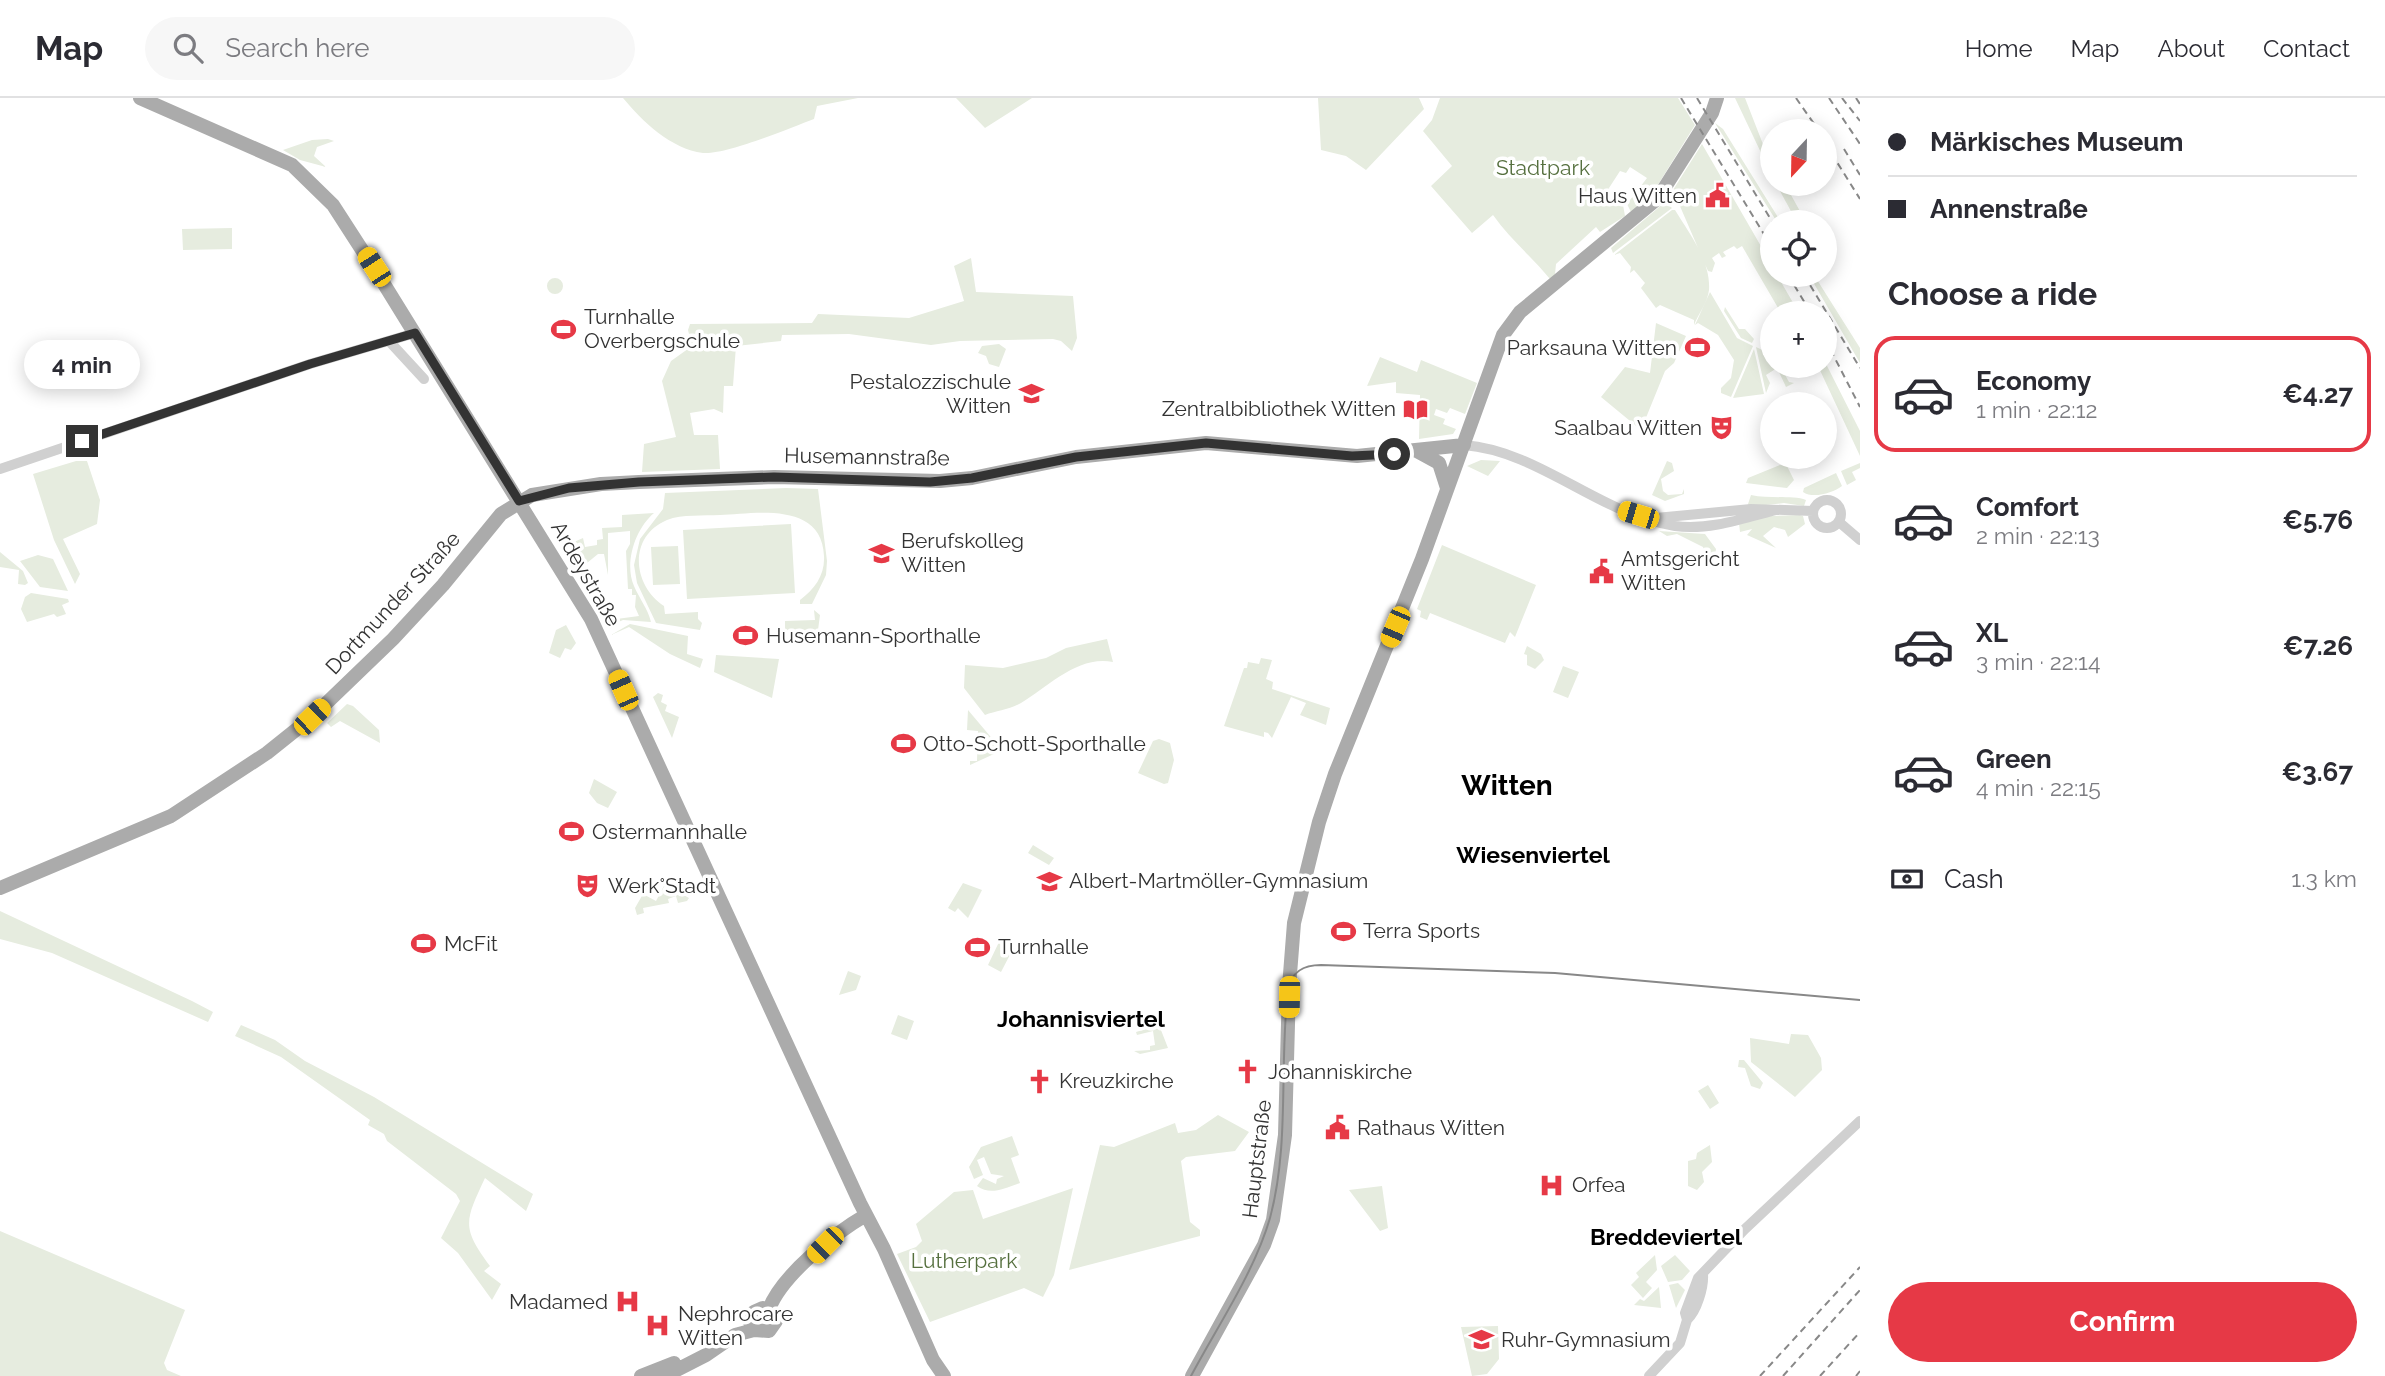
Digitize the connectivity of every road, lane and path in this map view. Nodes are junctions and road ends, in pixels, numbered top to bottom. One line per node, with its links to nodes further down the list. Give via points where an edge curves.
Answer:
1 (140, 98): 3 (main road, Ardeystraße, via 262,150 304,174 333,205)
2 (1717, 98): 6 (main road, Hauptstraße, via 1662,193 1512,320)
3 (415, 333): 4 (street); 10 (main road, Ardeystraße)
4 (389, 341): 5 (street); 8 (street)
5 (424, 380)
6 (1464, 445): 7 (main road, Husemannstraße); 9 (main road, Hauptstraße); 11 (street, via 1502,453 1624,511 1674,526 1776,510)
7 (1416, 451): 9 (main road, via 1439,463); 10 (main road, Husemannstraße, via 1352,456 1206,443 1076,457 972,478 639,482 569,488)
8 (0, 469)
9 (1447, 488): 24 (main road, Hauptstraße, via 1325,804 1294,923 1285,1135 1273,1220 1264,1245)
10 (519, 501): 14 (main road, Dortmunder Straße, via 491,524 393,639 285,740 171,816); 16 (main road, Ardeystraße, via 591,619)
11 (1813, 512): 12 (street, via 1822,527); 12 (street, via 1822,501 1833,501 1840,510)
12 (1839, 522): 13 (street)
13 (1860, 540)
14 (0, 888)
15 (1860, 1121): 25 (street, via 1717,1256 1703,1274 1680,1343)
16 (866, 1215): 17 (main road, via 778,1289); 19 (main road, Ardeystraße)
17 (769, 1309): 18 (main road, via 757,1309); 18 (main road, via 775,1317 772,1329 765,1333)
18 (752, 1324): 20 (main road); 21 (main road)
19 (933, 1360): 22 (main road); 23 (main road)
20 (641, 1376)
21 (665, 1376)
22 (939, 1376)
23 (944, 1376)
24 (1192, 1376)
25 (1649, 1376)

